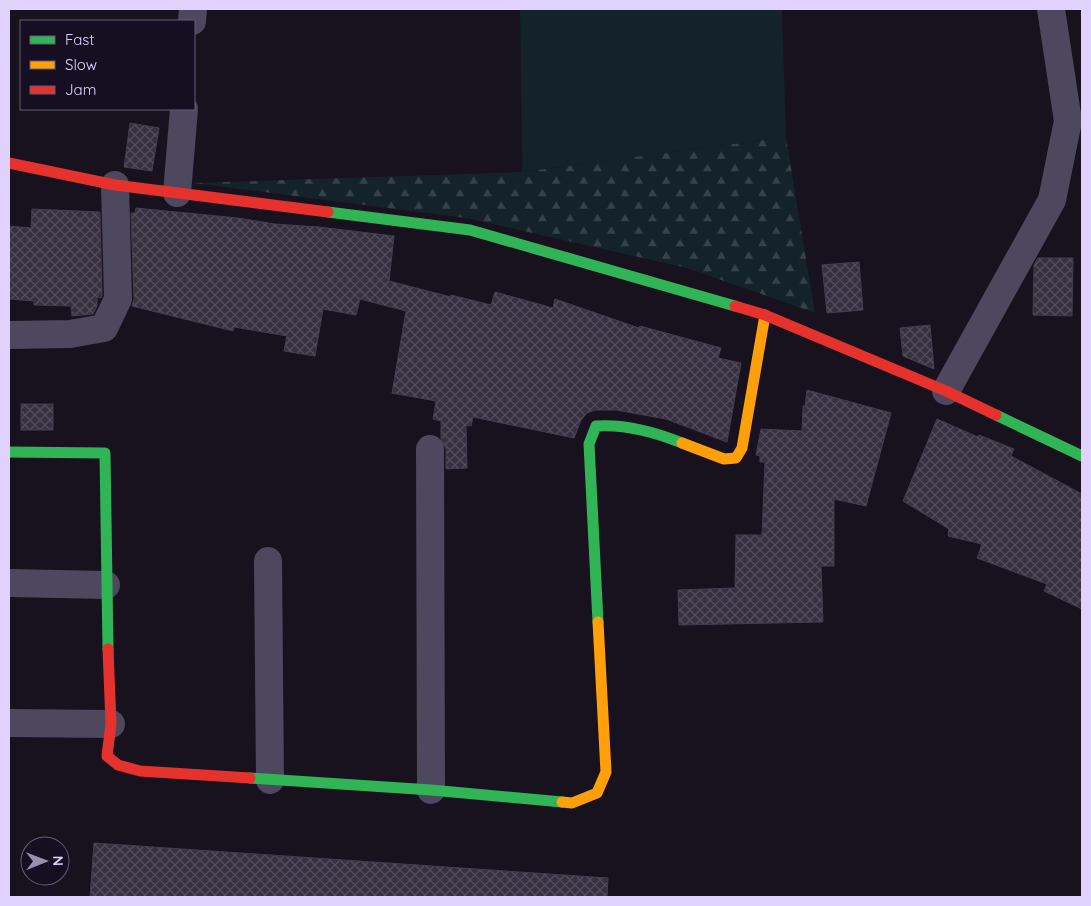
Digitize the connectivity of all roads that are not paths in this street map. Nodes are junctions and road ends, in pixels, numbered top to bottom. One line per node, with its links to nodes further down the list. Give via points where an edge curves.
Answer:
1 (1051, 9): 8 (street, via 1068,121 1052,200)
2 (184, 110): 5 (street)
3 (9, 163): 4 (street)
4 (115, 186): 5 (street); 7 (street, via 118,299 104,328 70,334)
5 (177, 193): 6 (street, via 470,230)
6 (765, 315): 8 (street); 18 (street, via 742,448 736,458 724,459 660,434 613,425 596,426 590,444 606,772 597,793 572,803)
7 (9, 335)
8 (946, 391): 11 (street)
9 (430, 448): 18 (street)
10 (9, 452): 14 (street, via 105,453)
11 (1082, 456)
12 (268, 561): 17 (street)
13 (9, 583): 14 (street)
14 (106, 585): 16 (street)
15 (9, 724): 16 (street)
16 (111, 724): 17 (street, via 107,756 118,765 140,771)
17 (270, 780): 18 (street)
18 (431, 790)

